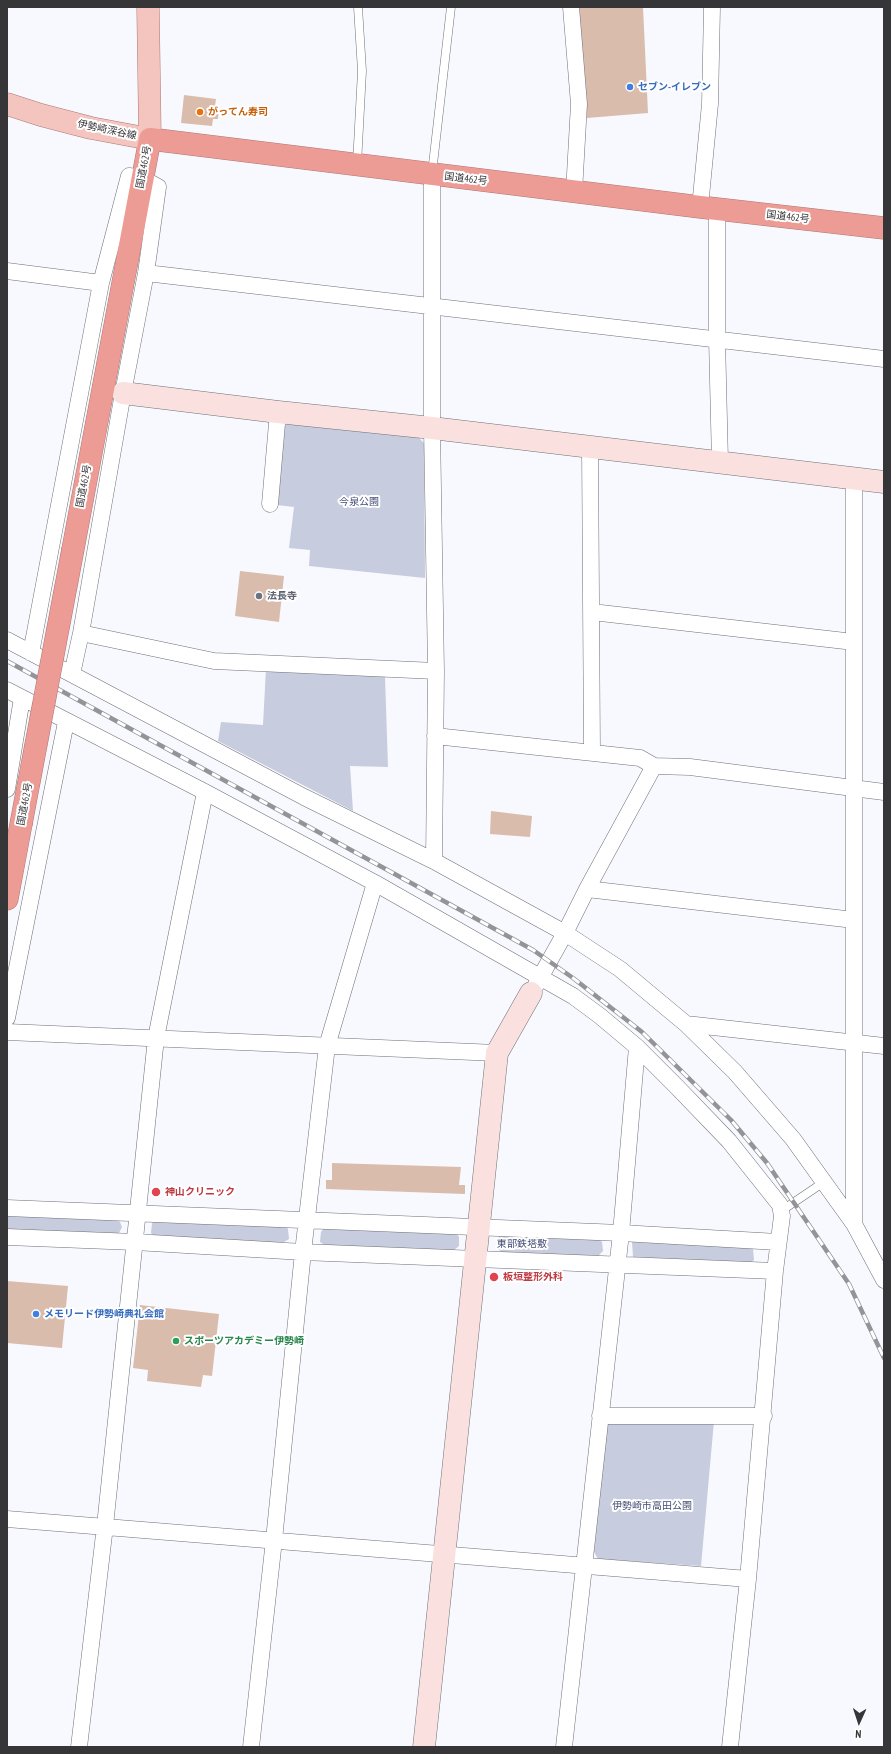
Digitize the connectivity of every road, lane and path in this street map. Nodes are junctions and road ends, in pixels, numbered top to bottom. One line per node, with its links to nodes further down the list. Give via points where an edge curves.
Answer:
1 (148, 7): 7 (main road, 伊勢崎深谷線)
2 (358, 7): 8 (lane, via 362,71)
3 (451, 7): 9 (lane)
4 (571, 7): 11 (street, via 579,104)
5 (712, 7): 12 (street)
6 (7, 104): 7 (main road, 伊勢崎深谷線, via 91,128)
7 (150, 139): 8 (highway, 国道462号); 10 (highway, 国道462号)
8 (357, 164): 9 (highway, 国道462号)
9 (432, 174): 11 (highway, 国道462号); 17 (street)
10 (142, 178): 15 (street, via 158,187); 16 (street, via 129,176); 48 (highway, 国道462号, bridge)
11 (574, 192): 12 (highway, 国道462号)
12 (709, 208): 13 (highway, 国道462号); 18 (street)
13 (884, 228)
14 (7, 271): 16 (street)
15 (146, 273): 17 (street); 20 (street)
16 (101, 283): 32 (street)
17 (431, 306): 18 (street); 22 (street)
18 (717, 339): 19 (street); 24 (street)
19 (884, 359)
20 (122, 393): 21 (street); 29 (street)
21 (278, 412): 22 (street); 27 (street)
22 (432, 428): 23 (street); 33 (street)
23 (590, 446): 24 (street); 28 (street)
24 (720, 462): 25 (street)
25 (854, 478): 26 (street); 31 (street)
26 (884, 482)
27 (270, 504)
28 (592, 612): 31 (street); 39 (street)
29 (81, 633): 33 (street, via 214,661); 34 (street)
30 (7, 640): 32 (street)
31 (854, 642): 41 (street)
32 (31, 653): 34 (street)
33 (436, 671): 38 (street)
34 (72, 674): 45 (street, via 304,797)
35 (7, 690): 36 (street)
36 (22, 698): 37 (street); 42 (street)
37 (66, 722): 43 (street); 52 (street)
38 (435, 736): 39 (street); 45 (street)
39 (592, 752): 40 (street, via 640,758)
40 (654, 766): 41 (street, via 690,767); 47 (street)
41 (854, 788): 44 (street); 49 (street)
42 (7, 789)
43 (205, 792): 46 (street); 55 (street)
44 (884, 792)
45 (434, 861): 50 (street)
46 (375, 883): 51 (street); 57 (street)
47 (587, 889): 49 (street); 50 (street)
48 (7, 899)
49 (854, 920): 56 (street)
50 (566, 934): 51 (street); 53 (street, via 620,969)
51 (536, 985): 59 (street, via 573,996); 60 (street)
52 (7, 1018)
53 (686, 1024): 56 (street); 61 (street, via 735,1072 794,1139)
54 (7, 1032): 55 (street)
55 (156, 1038): 57 (street); 64 (street)
56 (854, 1043): 58 (street); 66 (street)
57 (327, 1046): 60 (street); 65 (street)
58 (884, 1046)
59 (637, 1047): 63 (street, via 729,1141 780,1205); 68 (street)
60 (497, 1053): 67 (street)
61 (824, 1182): 63 (lane); 66 (street)
62 (7, 1208): 64 (street)
63 (781, 1211): 71 (street)
64 (138, 1212): 65 (street); 70 (street)
65 (307, 1220): 67 (street); 72 (street)
66 (854, 1224): 76 (street)
67 (479, 1228): 68 (street); 73 (street)
68 (621, 1233): 71 (street); 74 (street)
69 (7, 1237): 70 (street)
70 (135, 1242): 72 (street); 80 (street)
71 (778, 1242): 75 (street)
72 (303, 1252): 73 (street); 81 (street)
73 (476, 1259): 74 (street); 82 (street)
74 (617, 1265): 75 (street); 77 (street)
75 (775, 1271): 78 (street)
76 (884, 1280)
77 (600, 1416): 78 (street); 83 (street)
78 (764, 1416): 84 (street)
79 (7, 1519): 80 (street)
80 (106, 1526): 81 (street); 85 (street)
81 (274, 1540): 82 (street); 86 (street)
82 (445, 1554): 83 (street); 87 (street)
83 (585, 1566): 84 (street); 88 (street)
84 (748, 1579): 89 (street)
85 (79, 1747)
86 (251, 1747)
87 (424, 1747)
88 (564, 1747)
89 (730, 1747)

